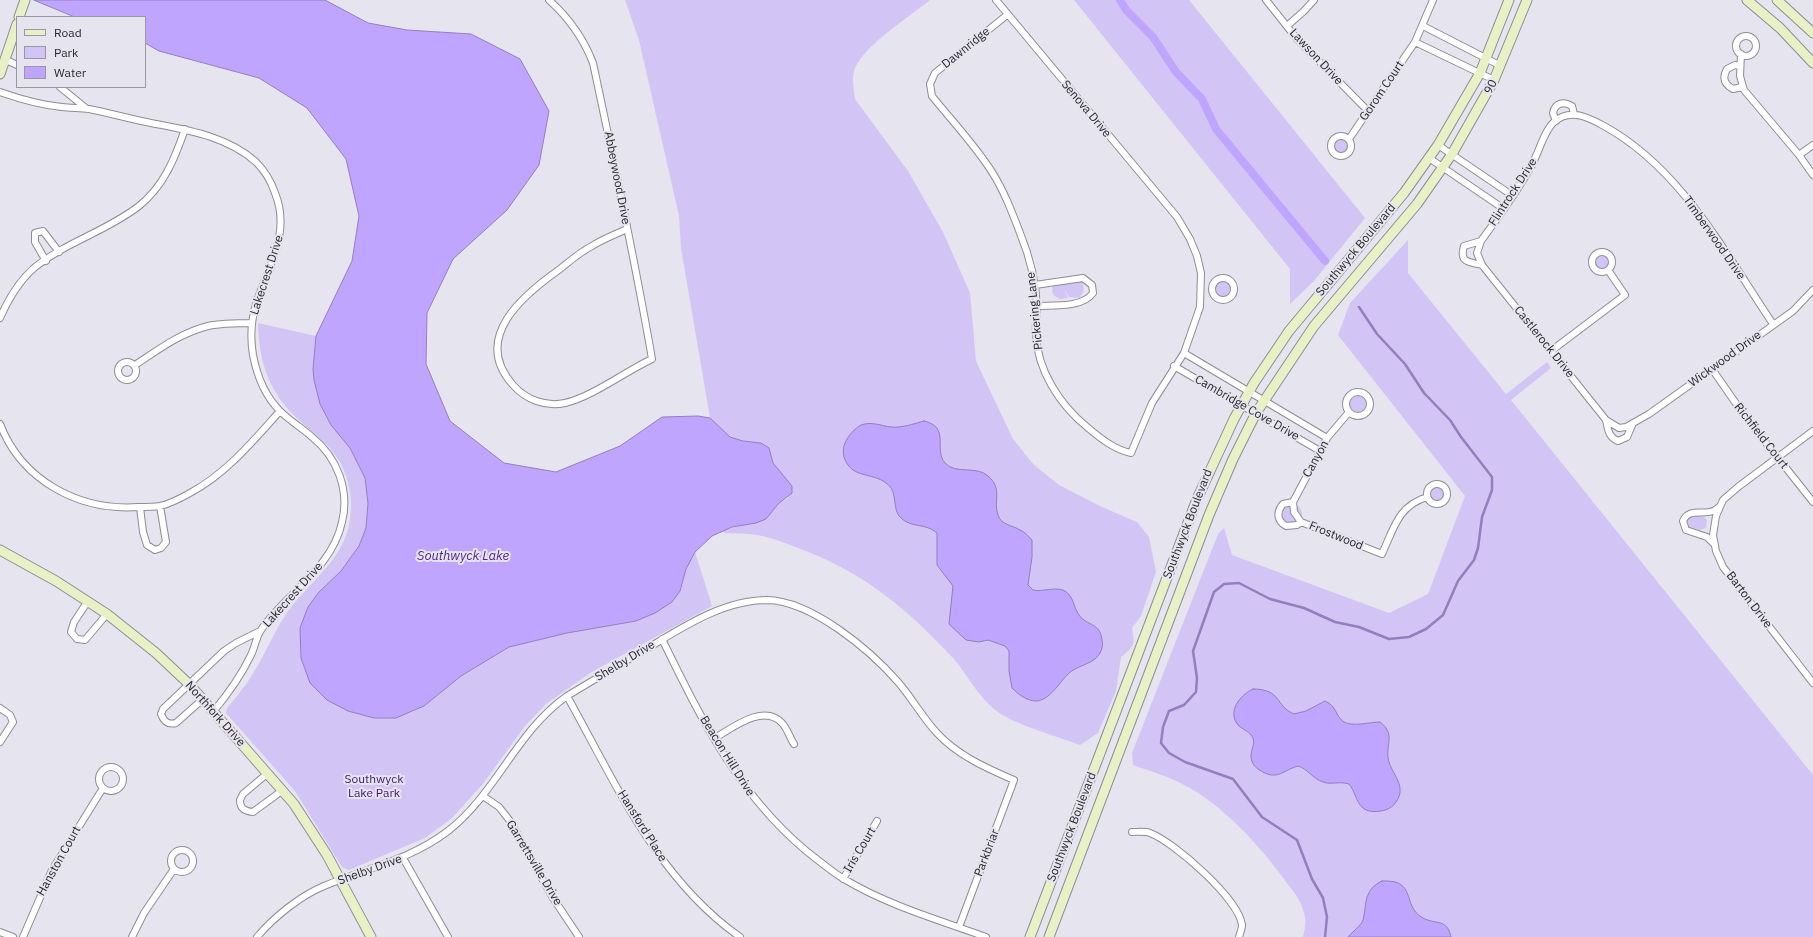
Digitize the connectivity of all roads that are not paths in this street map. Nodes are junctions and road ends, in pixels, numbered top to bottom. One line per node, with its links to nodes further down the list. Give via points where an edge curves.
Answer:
1 (549, 0): 49 (street, Abbeywood Drive, via 572,23 593,63)
2 (996, 0): 11 (street, Senova Drive)
3 (1266, 0): 13 (street, Lawson Drive)
4 (1314, 0): 13 (street)
5 (1433, 0): 14 (street, Gorom Court)
6 (1509, 0): 19 (street, 90)
7 (1527, 0): 23 (street, 90)
8 (1747, 0): 21 (street, via 1780,28)
9 (1777, 0): 16 (street)
10 (24, 2): 12 (street)
11 (1007, 15): 28 (street, Dawnridge, via 935,73); 59 (street, Senova Drive, via 1177,217 1197,256 1202,273)
12 (19, 16)
13 (1287, 26): 33 (street, Lawson Drive)
14 (1423, 26): 17 (street, Gorom Court); 19 (street)
15 (16, 27): 20 (street)
16 (1813, 33)
17 (1415, 42): 25 (street); 33 (street, Gorom Court)
18 (1741, 54): 24 (street)
19 (1486, 58): 23 (street); 25 (street, 90)
20 (6, 60): 22 (street); 26 (street)
21 (1813, 63)
22 (16, 65)
23 (1501, 66): 27 (street, 90)
24 (1740, 66): 29 (street); 29 (street, via 1735,65 1727,69 1724,78 1725,83 1733,89)
25 (1480, 73): 27 (street); 38 (street, 90)
26 (0, 74)
27 (1494, 80): 40 (street, 90)
28 (930, 84): 56 (street, Pickering Lane, via 932,96 1000,185 1023,240)
29 (1742, 87): 41 (street)
30 (61, 88): 32 (street, Lakecrest Drive)
31 (0, 92): 32 (street, Lakecrest Drive, via 38,104)
32 (87, 109): 36 (street, Lakecrest Drive)
33 (1368, 111): 37 (street, Gorom Court)
34 (1574, 114): 35 (street); 35 (street, via 1572,106 1560,103 1553,113); 63 (street, Timberwood Drive, via 1596,122 1632,144 1684,194)
35 (1556, 121): 46 (street, Flintrock Drive)
36 (185, 129): 51 (street, via 170,169 152,194 125,216); 62 (street, Lakecrest Drive, via 234,146 248,155 270,179 277,198 280,210 280,238 256,302)
37 (1348, 139)
38 (1438, 145): 40 (street); 42 (street, 90)
39 (1813, 145): 41 (street)
40 (1452, 154): 43 (street, 90); 46 (street)
41 (1799, 155): 44 (street)
42 (1430, 158): 43 (street); 45 (street, Southwyck Boulevard)
43 (1443, 167): 47 (street, Southwyck Boulevard); 48 (street)
44 (1813, 175)
45 (1404, 194): 47 (street); 69 (street, Southwyck Boulevard, via 1289,331)
46 (1513, 196): 48 (street, Flintrock Drive)
47 (1417, 204): 70 (street, Southwyck Boulevard, via 1314,326)
48 (1504, 209): 50 (street, Flintrock Drive)
49 (627, 229): 49 (street, Abbeywood Drive, via 591,246 520,300 506,319 498,356 500,366 512,385 523,395 550,404 564,403 652,359)
50 (1481, 241): 52 (street, Flintrock Drive); 54 (street, via 1464,246 1462,253 1468,263)
51 (60, 252): 53 (street); 53 (street, via 43,231 35,233 36,242)
52 (1477, 252): 54 (street, Castlerock Drive)
53 (46, 261): 61 (street, via 34,268 22,282 8,300)
54 (1482, 265): 64 (street, Castlerock Drive)
55 (1608, 270): 64 (street, via 1625,295)
56 (1035, 284): 60 (street, Pickering Lane); 60 (street, via 1083,278 1092,285 1093,293 1082,302)
57 (1212, 289): 59 (street)
58 (1813, 290): 63 (street, Wickwood Drive, via 1793,311)
59 (1202, 291): 65 (street, via 1195,324)
60 (1037, 306): 67 (street, Pickering Lane, via 1038,349 1054,389 1081,423 1123,452 1131,453 1152,403)
61 (0, 318)
62 (252, 323): 66 (street, via 208,326 188,333); 72 (street, Lakecrest Drive, via 251,338 256,371 266,393)
63 (1773, 324): 68 (street, Wickwood Drive)
64 (1551, 351): 75 (street, Castlerock Drive)
65 (1184, 353): 67 (street); 69 (street, Cambridge Cove Drive)
66 (135, 365)
67 (1174, 366): 71 (street, Cambridge Cove Drive)
68 (1712, 369): 76 (street, Wickwood Drive); 83 (street, Richfield Court)
69 (1249, 392): 70 (street, Cambridge Cove Drive); 71 (street, Southwyck Boulevard)
70 (1264, 401): 74 (street, Southwyck Boulevard); 80 (street, Cambridge Cove Drive)
71 (1241, 405): 74 (street, Cambridge Cove Drive); 102 (street, Southwyck Boulevard, via 1196,499)
72 (280, 411): 87 (street, via 225,470 191,492); 95 (street, Lakecrest Drive, via 314,438 332,459 342,482 344,510 339,533 324,559)
73 (1349, 412): 80 (street, Canyon)
74 (1256, 413): 82 (street, Cambridge Cove Drive); 104 (street, Southwyck Boulevard, via 1233,458 1209,515)
75 (1606, 420): 78 (street, Castlerock Drive); 81 (street, Castlerock Drive, via 1609,435)
76 (1634, 423): 78 (street, Wickwood Drive); 81 (street, Wickwood Drive, via 1627,437)
77 (0, 424): 89 (street, via 11,446 22,460 51,486 83,502 119,508)
78 (1619, 428)
79 (1813, 431): 83 (street)
80 (1327, 438): 82 (street, Canyon)
81 (1618, 441)
82 (1320, 450): 85 (street, Canyon)
83 (1778, 458): 86 (street, Richfield Court); 88 (street, via 1728,495)
84 (1428, 497): 90 (street, Frostwood, via 1415,500 1404,509 1382,554)
85 (1293, 502): 90 (street, Frostwood, via 1294,512); 90 (street, via 1283,504 1278,514 1279,519 1286,526)
86 (1813, 502)
87 (160, 506): 89 (street); 89 (street, via 166,542 155,550 147,545)
88 (1720, 506): 91 (street, Barton Drive, via 1713,525); 91 (street, via 1710,514 1691,512 1683,521 1686,530 1707,537)
89 (140, 507)
90 (1301, 522)
91 (1714, 545): 97 (street, Barton Drive, via 1724,567)
92 (0, 550): 93 (street, Northfork Drive, via 56,580)
93 (88, 601): 94 (street, Northfork Drive); 94 (street, via 74,622 71,632 77,639 85,640 89,637)
94 (107, 614): 98 (street, Northfork Drive)
95 (260, 631): 98 (street, Lakecrest Drive, via 224,651); 103 (street, Lakecrest Drive, via 242,674)
96 (662, 639): 99 (street, Shelby Drive); 105 (street, Beacon Hill Drive); 109 (street, Shelby Drive, via 713,612 740,603 768,600 801,609 834,627 872,655 902,687 937,734 950,745 977,763)
97 (1813, 683)
98 (190, 684): 100 (street, Northfork Drive); 100 (street, Lakecrest Drive, via 163,709 161,714 166,722 176,723)
99 (567, 696): 112 (street, Shelby Drive, via 532,727); 128 (street, Hansford Place, via 632,812 668,866 710,913)
100 (203, 700): 103 (street, Northfork Drive)
101 (0, 708): 106 (street, via 10,714 13,722)
102 (1117, 708): 104 (street); 130 (street, Southwyck Boulevard)
103 (213, 712): 108 (street, Northfork Drive)
104 (1134, 714): 131 (street, Southwyck Boulevard)
105 (715, 738): 107 (street, via 754,717 766,715 781,722); 117 (street, Beacon Hill Drive, via 737,776 764,811 796,842)
106 (0, 742)
107 (794, 744)
108 (268, 773): 111 (street, Northfork Drive); 111 (street, via 243,794 240,800 241,807 245,811 253,812)
109 (1014, 780): 119 (street, Parkbriar)
110 (103, 788): 110 (street, via 112,791 120,787 124,778 120,770 111,767 102,771 99,779); 122 (street, Hanston Court, via 52,870)
111 (283, 790): 118 (street, Northfork Drive, via 320,844)
112 (483, 796): 115 (street, Shelby Drive, via 447,831); 127 (street, Garrettsville Drive, via 499,807 510,822 553,898)
113 (877, 821): 117 (street, Iris Court)
114 (1132, 832): 132 (street, via 1149,832 1166,841 1203,872 1233,906 1242,925)
115 (403, 858): 118 (street, Shelby Drive); 126 (street)
116 (174, 869): 123 (street, via 144,913)
117 (843, 879): 119 (street, Beacon Hill Drive, via 887,900)
118 (341, 881): 124 (street, Shelby Drive, via 324,886 295,904); 125 (street, Northfork Drive)
119 (959, 927): 129 (street, Beacon Hill Drive)
120 (0, 932): 121 (street)
121 (13, 937)
122 (23, 937)
123 (132, 937)
124 (257, 937)
125 (370, 937)
126 (448, 937)
127 (580, 937)
128 (740, 937)
129 (986, 937)
130 (1030, 937)
131 (1049, 937)
132 (1239, 937)

